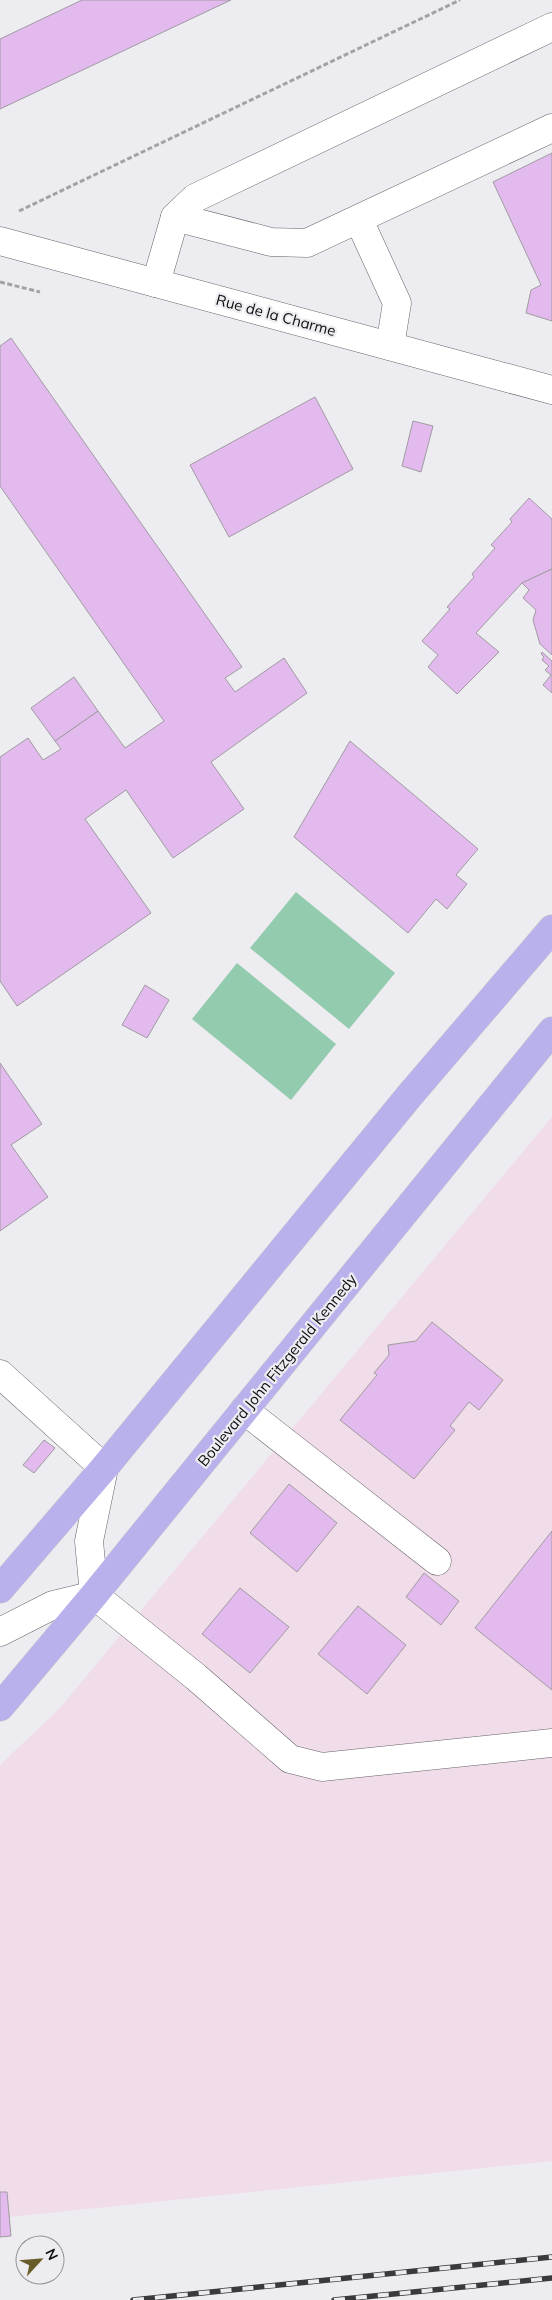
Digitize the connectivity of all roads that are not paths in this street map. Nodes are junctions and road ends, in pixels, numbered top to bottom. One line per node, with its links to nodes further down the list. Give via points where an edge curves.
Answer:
1 (552, 27): 3 (street, via 195,198)
2 (552, 128): 4 (street)
3 (175, 217): 4 (street, via 271,242 307,243); 6 (street)
4 (359, 220): 7 (street, via 397,303)
5 (0, 241): 6 (street, Rue de la Charme)
6 (156, 283): 7 (street, Rue de la Charme)
7 (390, 346): 8 (street, Rue de la Charme)
8 (552, 390)
9 (552, 928): 10 (main road)
10 (542, 951): 14 (main road, via 410,1095)
11 (552, 1031): 13 (main road, Boulevard John Fitzgerald Kennedy)
12 (0, 1374): 14 (street)
13 (244, 1410): 15 (street); 17 (main road, Boulevard John Fitzgerald Kennedy)
14 (104, 1468): 16 (main road); 17 (street, via 89,1541)
15 (437, 1562)
16 (0, 1589)
17 (94, 1595): 18 (street, via 53,1605); 19 (main road, Boulevard John Fitzgerald Kennedy); 20 (street, via 196,1677 290,1759 322,1767)
18 (0, 1632)
19 (0, 1707)
20 (552, 1743)

